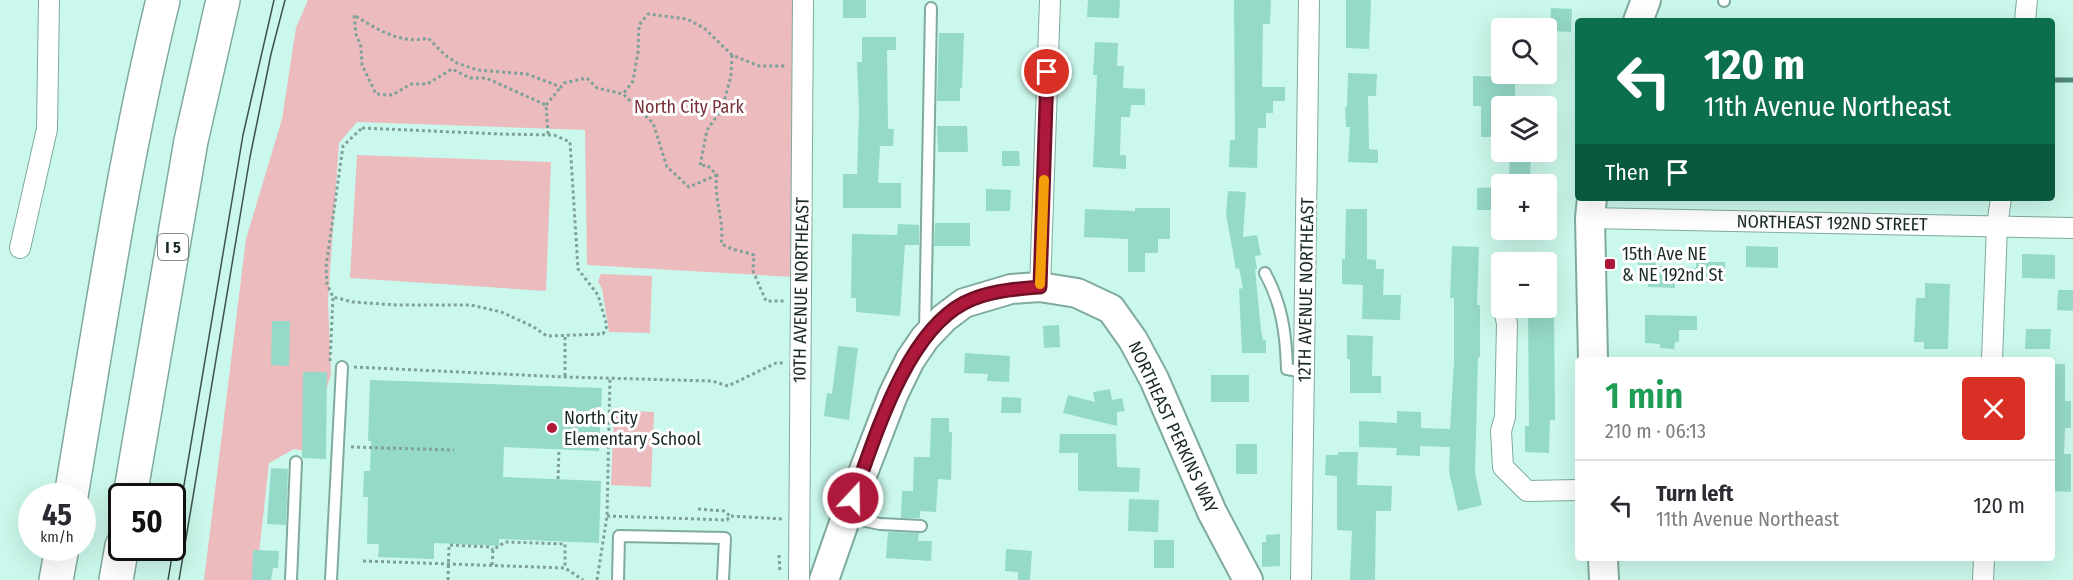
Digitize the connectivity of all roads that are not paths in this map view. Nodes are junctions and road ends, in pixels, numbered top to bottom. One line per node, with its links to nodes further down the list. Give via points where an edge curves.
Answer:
1 (49, 0): 16 (street, via 47,129)
2 (163, 0): 26 (highway, via 130,156)
3 (224, 0): 27 (highway, I 5, via 191,141)
4 (803, 0): 41 (street, 10TH AVENUE NORTHEAST)
5 (1050, 0): 18 (street)
6 (1309, 0): 24 (street, 12TH AVENUE NORTHEAST)
7 (1646, 0): 10 (main road)
8 (2027, 0): 11 (street)
9 (931, 8): 20 (lane)
10 (1639, 18)
11 (2025, 18)
12 (2001, 201): 14 (street)
13 (1591, 208): 14 (street, NORTHEAST 192ND STREET); 21 (main road)
14 (1997, 226): 15 (street, NORTHEAST 192ND STREET); 22 (street)
15 (2073, 228)
16 (20, 248)
17 (1265, 273): 24 (lane, via 1275,291 1285,328 1287,369)
18 (1040, 287): 20 (main road, NORTHEAST PERKINS WAY, via 1011,289 964,303); 43 (main road, NORTHEAST PERKINS WAY, via 1077,293 1111,309 1154,379 1212,512)
19 (1506, 318): 28 (street, via 1503,466 1527,491)
20 (925, 338): 29 (main road, NORTHEAST PERKINS WAY, via 892,395)
21 (1593, 357)
22 (1992, 357)
23 (342, 367): 38 (lane)
24 (1305, 372): 44 (street, 12TH AVENUE NORTHEAST)
25 (296, 462): 37 (lane)
26 (73, 483)
27 (132, 483)
28 (1575, 490)
29 (846, 517): 30 (lane, via 880,525); 42 (main road, NORTHEAST PERKINS WAY)
30 (921, 526)
31 (60, 561): 35 (highway)
32 (119, 561): 36 (highway)
33 (1603, 561): 45 (main road)
34 (1984, 561): 46 (street)
35 (56, 580)
36 (116, 580)
37 (291, 580)
38 (331, 580)
39 (618, 580): 40 (lane, via 620,536 724,538)
40 (723, 580)
41 (799, 580)
42 (824, 580)
43 (1248, 580)
44 (1301, 580)
45 (1604, 580)
46 (1983, 580)

